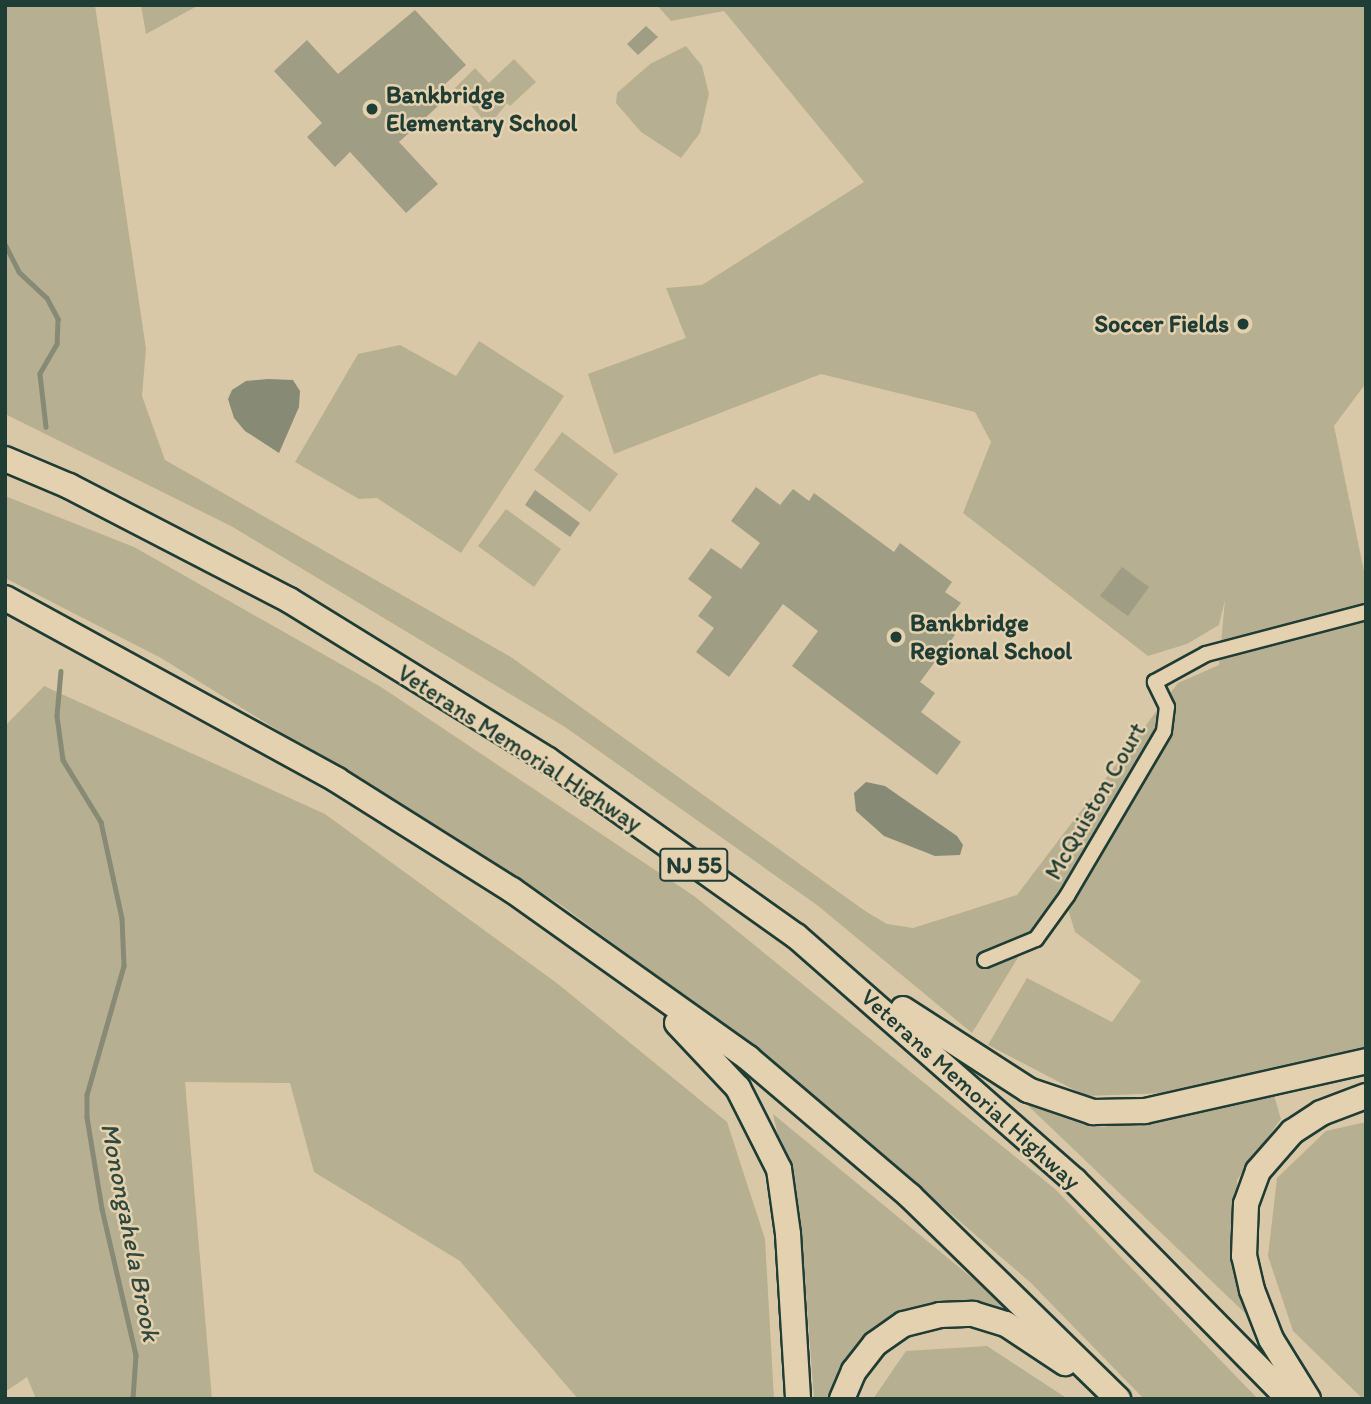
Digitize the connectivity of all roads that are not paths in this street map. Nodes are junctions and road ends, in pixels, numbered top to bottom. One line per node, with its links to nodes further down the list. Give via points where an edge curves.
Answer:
1 (5, 459): 5 (highway, Veterans Memorial Highway / NJ 55, via 79,491 289,600 501,731 796,936)
2 (5, 598): 6 (highway, via 193,697 337,780 512,890)
3 (1366, 612): 4 (street, McQuiston Court, via 1206,654 1155,681 1167,707 1164,732 1067,896 1036,939)
4 (985, 960)
5 (862, 992): 7 (highway, via 882,995 1028,1090 1093,1112 1145,1111); 13 (highway, Veterans Memorial Highway / NJ 55, via 1074,1180)
6 (657, 994): 9 (highway, via 666,1013 738,1088 779,1169 788,1234); 12 (highway, via 748,1058 910,1196)
7 (1366, 1061)
8 (1366, 1096): 14 (highway, via 1328,1109 1292,1132 1258,1171 1246,1204 1244,1256 1252,1290 1279,1354)
9 (798, 1399)
10 (842, 1399): 11 (highway, via 854,1371 875,1344 904,1324 955,1313 989,1317 1021,1332)
11 (1110, 1399)
12 (1118, 1399)
13 (1289, 1399)
14 (1308, 1399)

